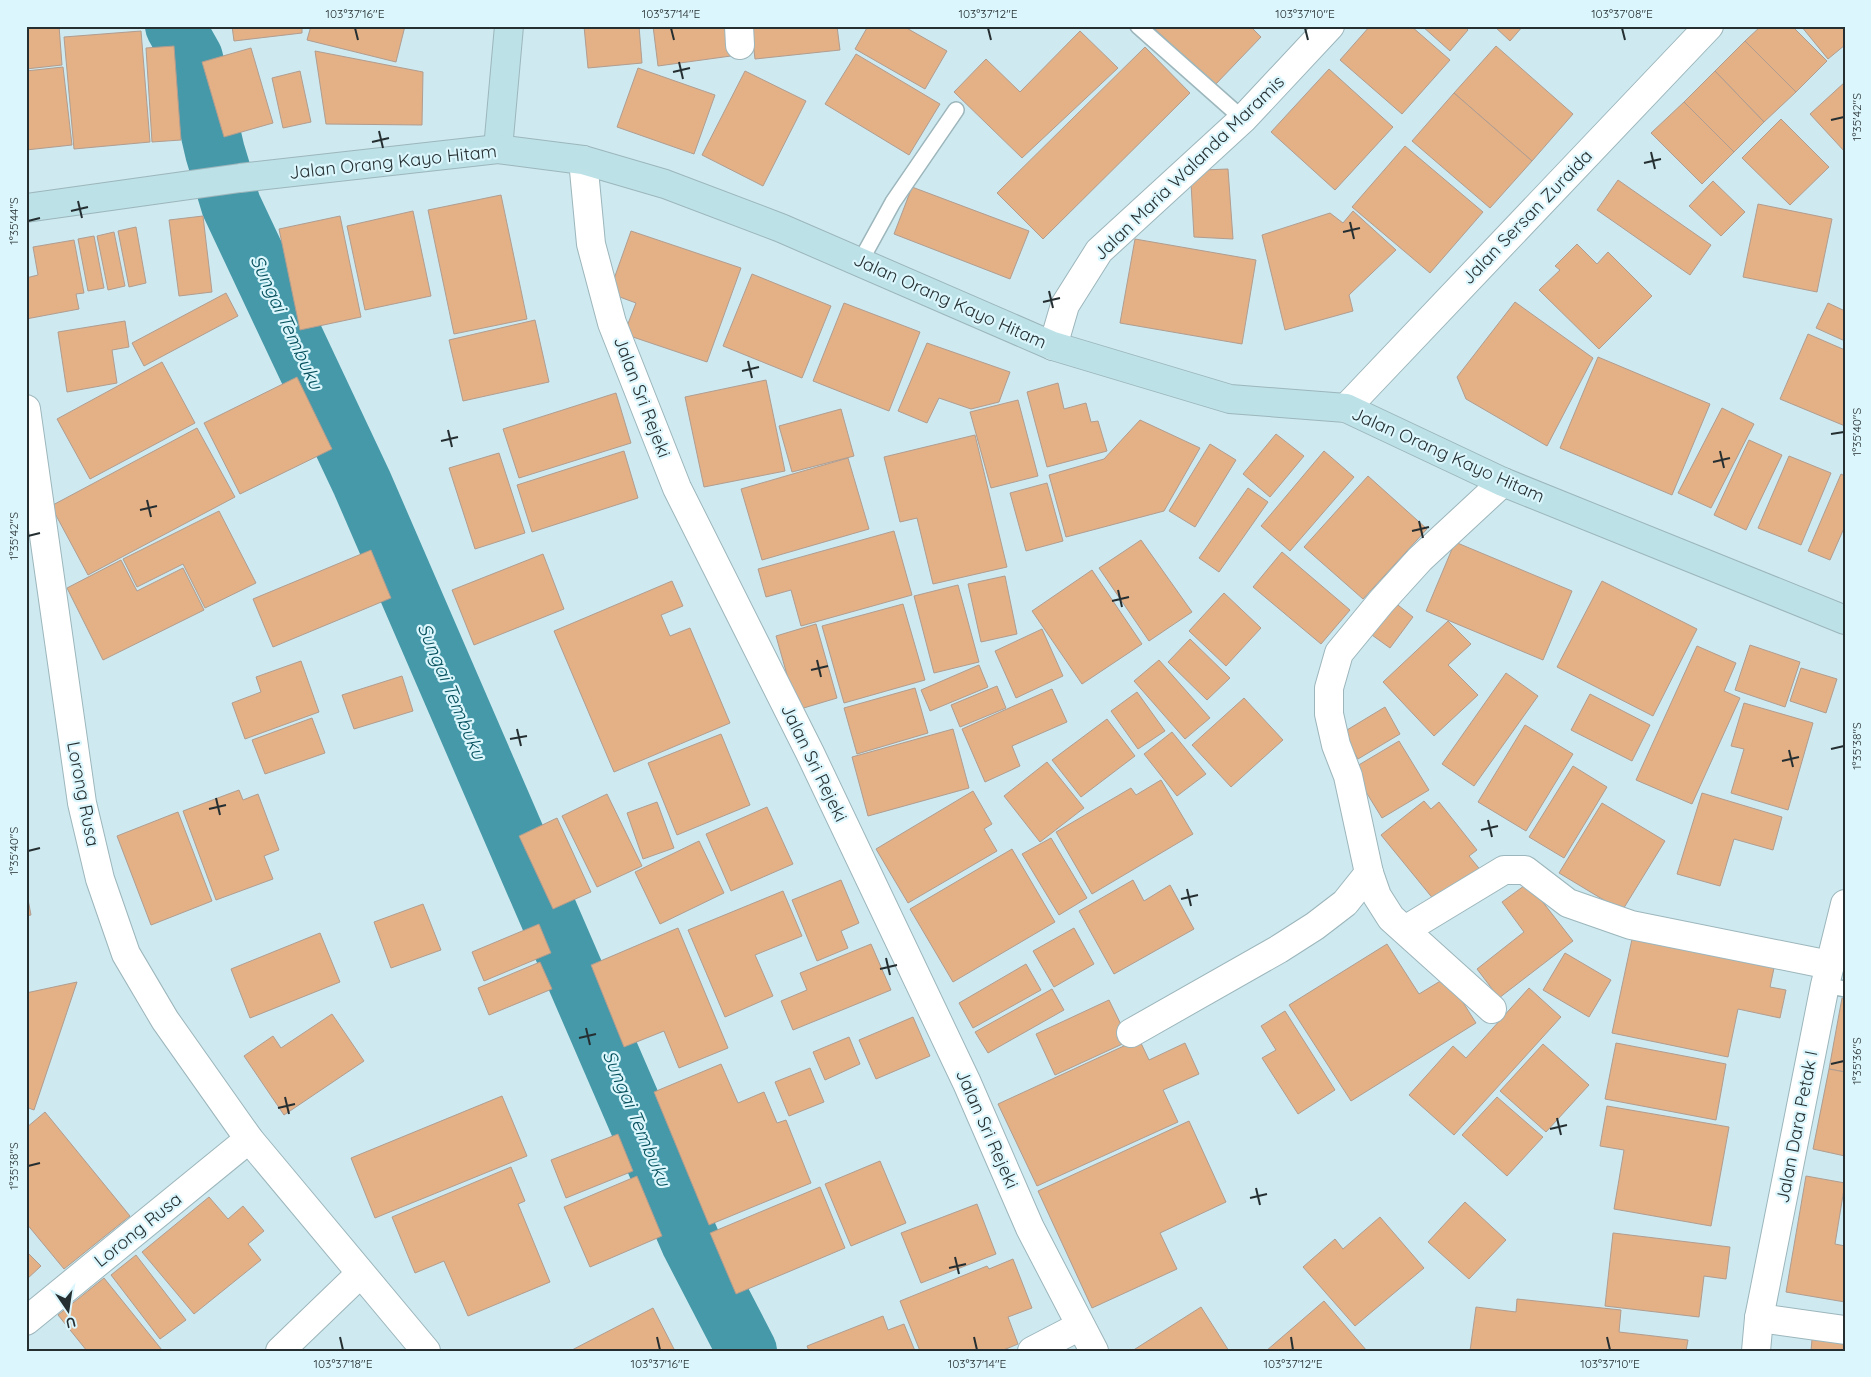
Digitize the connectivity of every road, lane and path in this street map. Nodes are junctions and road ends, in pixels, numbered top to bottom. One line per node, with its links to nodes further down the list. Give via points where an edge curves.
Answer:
1 (509, 26): 7 (main road)
2 (1138, 26): 6 (lane)
3 (1330, 26): 6 (street, Jalan Maria Walanda Maramis)
4 (1709, 26): 12 (street, Jalan Sersan Zuraida)
5 (956, 110): 10 (lane, via 893,202)
6 (1243, 119): 11 (street, Jalan Maria Walanda Maramis, via 1099,251 1065,305)
7 (498, 149): 8 (main road, Jalan Orang Kayo Hitam); 9 (main road, Jalan Orang Kayo Hitam, via 240,178)
8 (583, 160): 10 (main road, Jalan Orang Kayo Hitam, via 665,184); 27 (street, Jalan Sri Rejeki, via 591,244 612,323 677,488 810,753 967,1083 1030,1228)
9 (26, 208)
10 (860, 262): 11 (main road, Jalan Orang Kayo Hitam)
11 (1053, 346): 12 (main road, Jalan Orang Kayo Hitam, via 1230,400)
12 (1346, 408): 14 (main road, Jalan Orang Kayo Hitam)
13 (26, 409): 15 (street, Lorong Rusa)
14 (1503, 482): 16 (main road, Jalan Orang Kayo Hitam); 17 (street, via 1420,559 1339,653 1329,688 1329,714 1348,776)
15 (33, 506): 23 (street, Lorong Rusa, via 82,803 100,879 126,954 166,1020)
16 (1845, 620)
17 (1369, 874): 19 (street, via 1377,896 1391,918); 22 (street, via 1345,903 1315,926)
18 (1845, 904): 20 (street, Jalan Dara Petak I)
19 (1405, 930): 20 (street, via 1504,870 1525,870 1568,903 1631,925); 21 (street)
20 (1833, 980): 25 (street, Jalan Dara Petak I)
21 (1492, 1009)
22 (1132, 1033)
23 (249, 1139): 24 (street, Lorong Rusa); 26 (street, Lorong Rusa)
24 (360, 1274): 29 (street); 30 (street, Lorong Rusa)
25 (1759, 1318): 28 (street); 33 (street, Jalan Dara Petak I)
26 (26, 1321)
27 (1080, 1326): 31 (street); 32 (street, Jalan Sri Rejeki)
28 (1845, 1330)
29 (280, 1351)
30 (426, 1351)
31 (1032, 1351)
32 (1094, 1351)
33 (1756, 1351)

